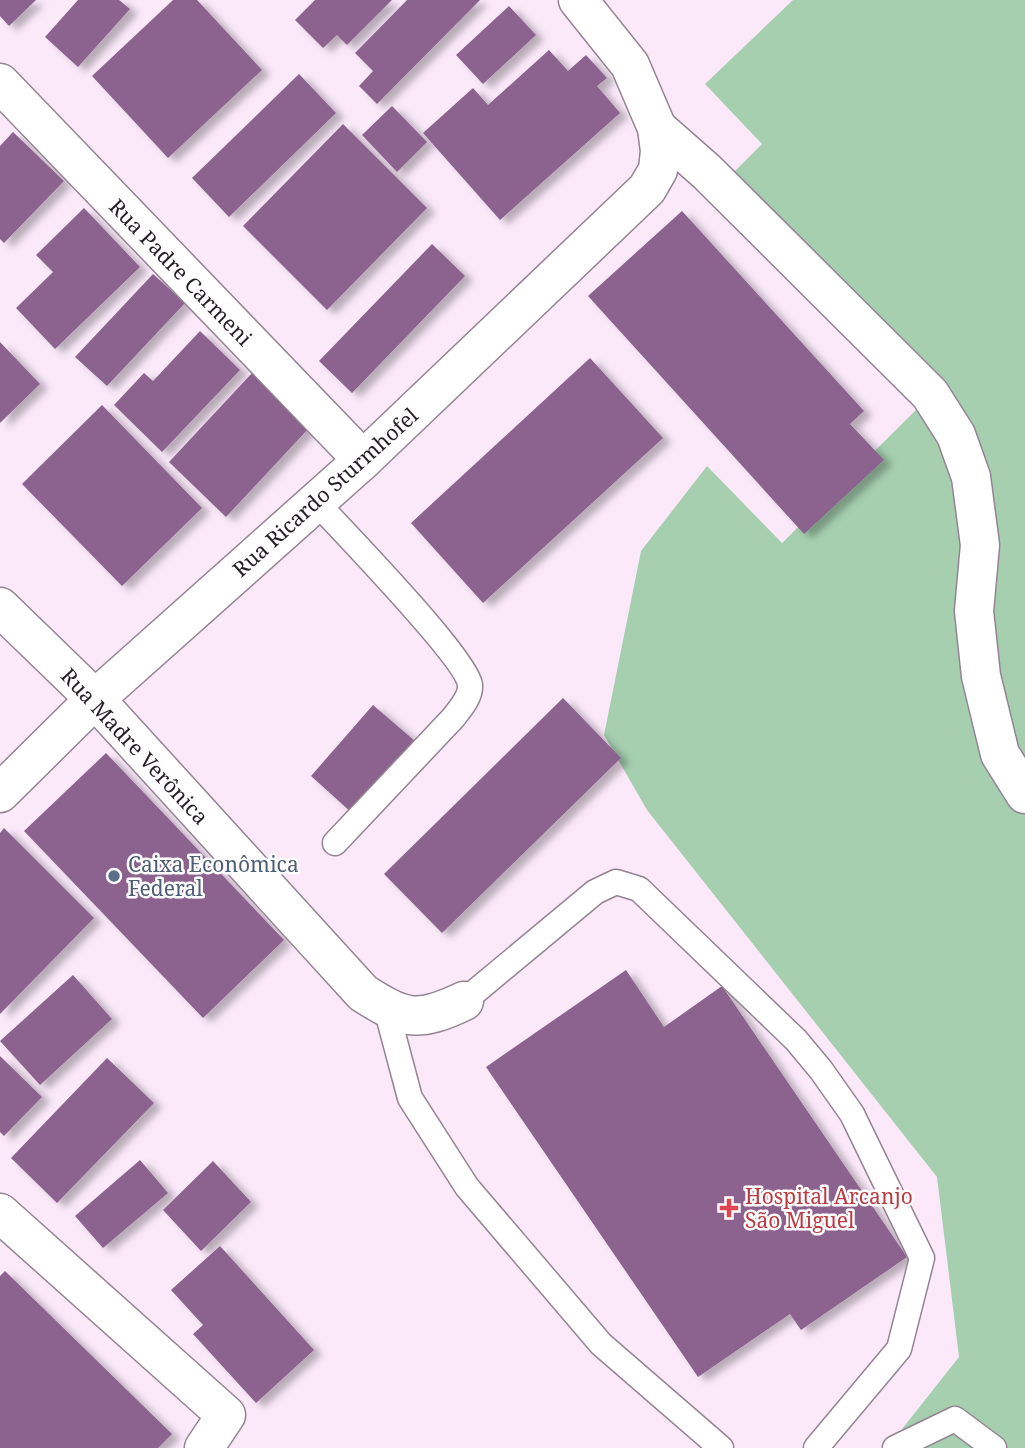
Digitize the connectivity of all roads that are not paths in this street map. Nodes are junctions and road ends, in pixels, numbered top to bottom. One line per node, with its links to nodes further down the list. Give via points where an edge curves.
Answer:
1 (578, 0): 3 (street, via 630,65)
2 (0, 83): 4 (street, Rua Padre Carmeni)
3 (657, 128): 4 (street, Rua Ricardo Sturmhofel, via 658,170 647,188); 9 (street, via 930,394 956,435 971,477 980,545 974,611 981,676 1000,754)
4 (363, 460): 5 (street, Rua Ricardo Sturmhofel)
5 (316, 502): 7 (street, Rua Ricardo Sturmhofel); 10 (lane, via 413,609 463,669 470,686 466,701 453,718)
6 (0, 607): 7 (street, Rua Madre Verônica)
7 (95, 699): 8 (street, Rua Ricardo Sturmhofel); 12 (street, Rua Madre Verônica, via 363,993)
8 (0, 793)
9 (1025, 794)
10 (335, 843)
11 (464, 1001): 12 (street, Rua Madre Verônica, via 425,1017); 16 (lane, via 595,892 616,882 639,890 796,1040 821,1070 852,1114 922,1258 899,1349)
12 (386, 1008): 15 (lane, via 410,1098 467,1187 601,1345)
13 (0, 1213): 14 (street, via 226,1415)
14 (204, 1448)
15 (721, 1448)
16 (816, 1448)
17 (895, 1448): 18 (lane, via 955,1419)
18 (994, 1448)

